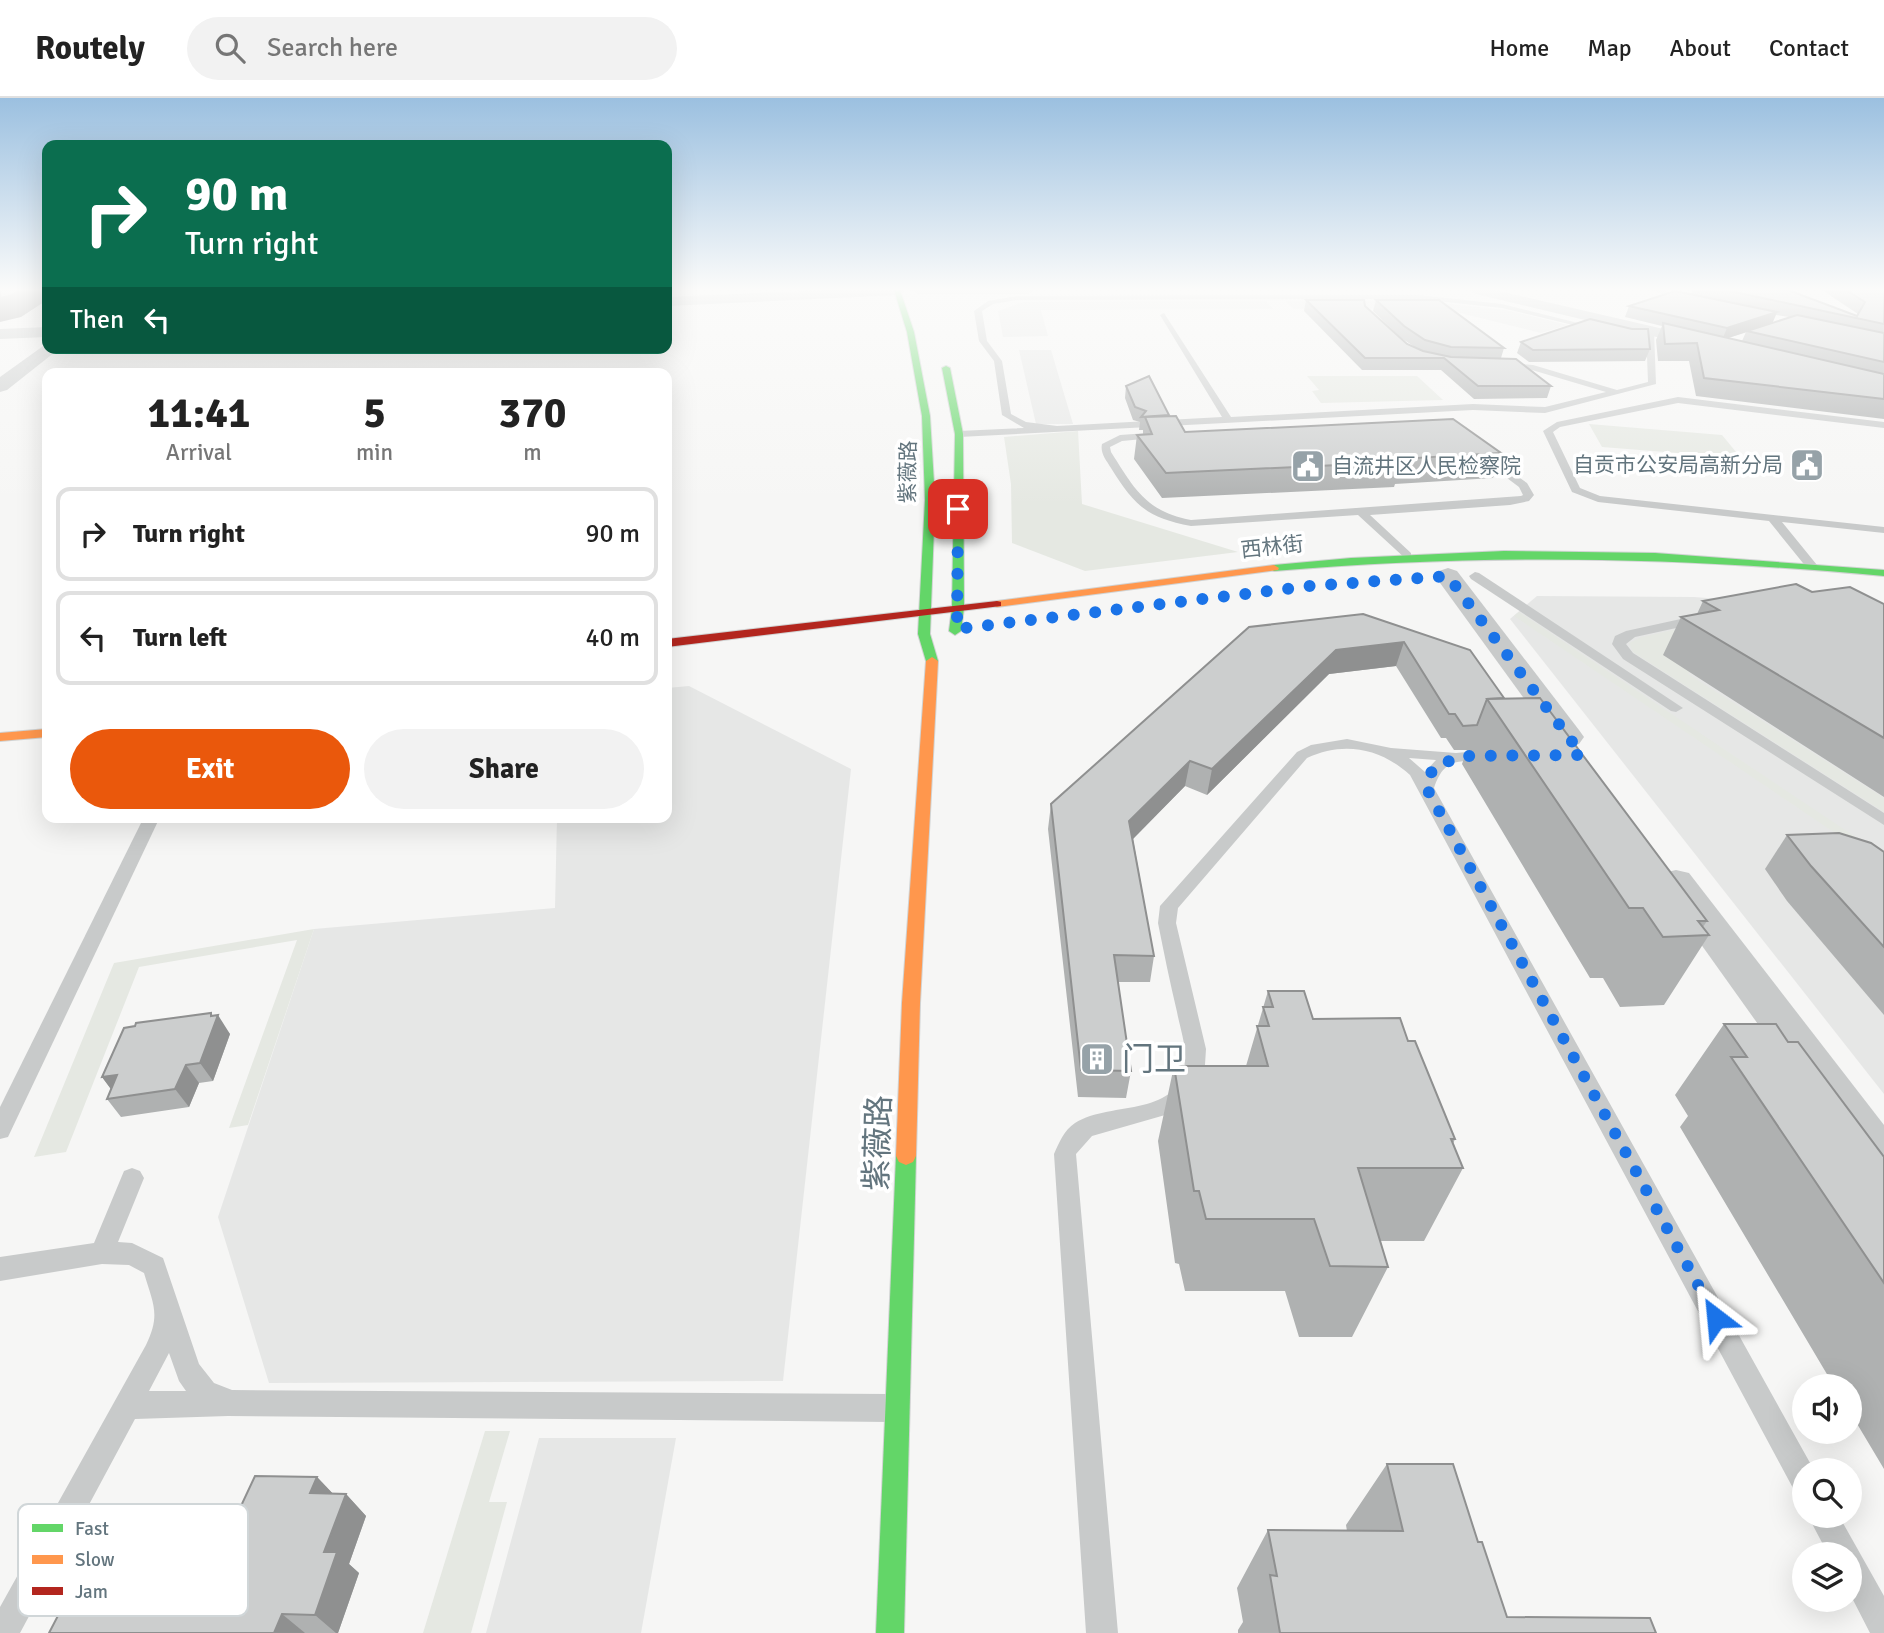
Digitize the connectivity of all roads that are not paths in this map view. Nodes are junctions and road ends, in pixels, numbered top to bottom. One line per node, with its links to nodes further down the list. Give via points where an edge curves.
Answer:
1 (33, 362): 10 (street)
2 (919, 362): 27 (main road, 紫薇路, via 931,434)
3 (943, 362): 16 (main road, 紫薇路)
4 (998, 362): 15 (lane, via 1007,415 1024,425)
5 (1192, 362): 12 (lane)
6 (1496, 362): 9 (lane, via 1491,363)
7 (1522, 362): 9 (lane)
8 (1651, 362): 11 (lane, via 1652,383)
9 (1533, 368): 11 (lane)
10 (0, 386)
11 (1618, 393): 12 (lane, via 1537,411 1474,407)
12 (1228, 420): 15 (lane)
13 (1393, 423): 18 (lane, via 1129,436 1105,446 1142,506 1172,520 1191,523)
14 (1884, 425): 19 (lane, via 1678,400 1557,425 1548,431 1576,490 1585,495)
15 (1058, 429): 16 (lane)
16 (959, 435): 26 (main road, 紫薇路)
17 (1471, 446): 18 (lane, via 1524,485 1529,495 1510,502)
18 (1361, 512): 21 (lane)
19 (1772, 518): 20 (lane); 22 (lane)
20 (1884, 530)
21 (1407, 556): 22 (main road, 西林街, via 1532,552); 26 (main road, 西林街, via 1287,566)
22 (1811, 565): 23 (main road, 西林街)
23 (1884, 573)
24 (1502, 575): 25 (main road)
25 (1452, 577): 33 (lane); 39 (street)
26 (958, 608): 27 (main road, 西林街); 29 (main road, 紫薇路)
27 (926, 612): 30 (main road, 紫薇路); 31 (main road, 西林街)
28 (1710, 616): 41 (lane, via 1631,634 1619,644 1628,656)
29 (963, 629): 30 (main road); 32 (main road)
30 (916, 635): 32 (main road, 紫薇路)
31 (672, 642)
32 (932, 656): 52 (main road, 紫薇路, via 911,1003)
33 (1676, 708)
34 (42, 733): 35 (main road)
35 (0, 737)
36 (1381, 750): 38 (lane); 40 (lane, via 1410,765); 60 (lane, via 1340,743 1302,755 1176,896 1167,923 1197,1060 1191,1084 1179,1100 1153,1114 1084,1129 1065,1154)
37 (1506, 755): 38 (lane)
38 (1461, 756): 40 (lane, via 1433,768)
39 (1588, 763)
40 (1426, 787): 53 (lane)
41 (1884, 820)
42 (149, 823): 44 (lane)
43 (1660, 860): 45 (street)
44 (0, 1130)
45 (1884, 1162)
46 (132, 1178): 47 (lane)
47 (102, 1253): 48 (lane); 49 (lane, via 132,1254 154,1266)
48 (0, 1269)
49 (169, 1307): 50 (lane, via 165,1333); 51 (lane, via 188,1371 205,1393)
50 (128, 1405): 51 (lane); 54 (lane)
51 (232, 1405): 52 (lane)
52 (897, 1408): 59 (main road, 紫薇路)
53 (1792, 1458)
54 (74, 1504)
55 (1862, 1586): 57 (lane)
56 (18, 1606): 58 (lane)
57 (1884, 1627)
58 (3, 1633)
59 (890, 1633)
60 (1102, 1633)

